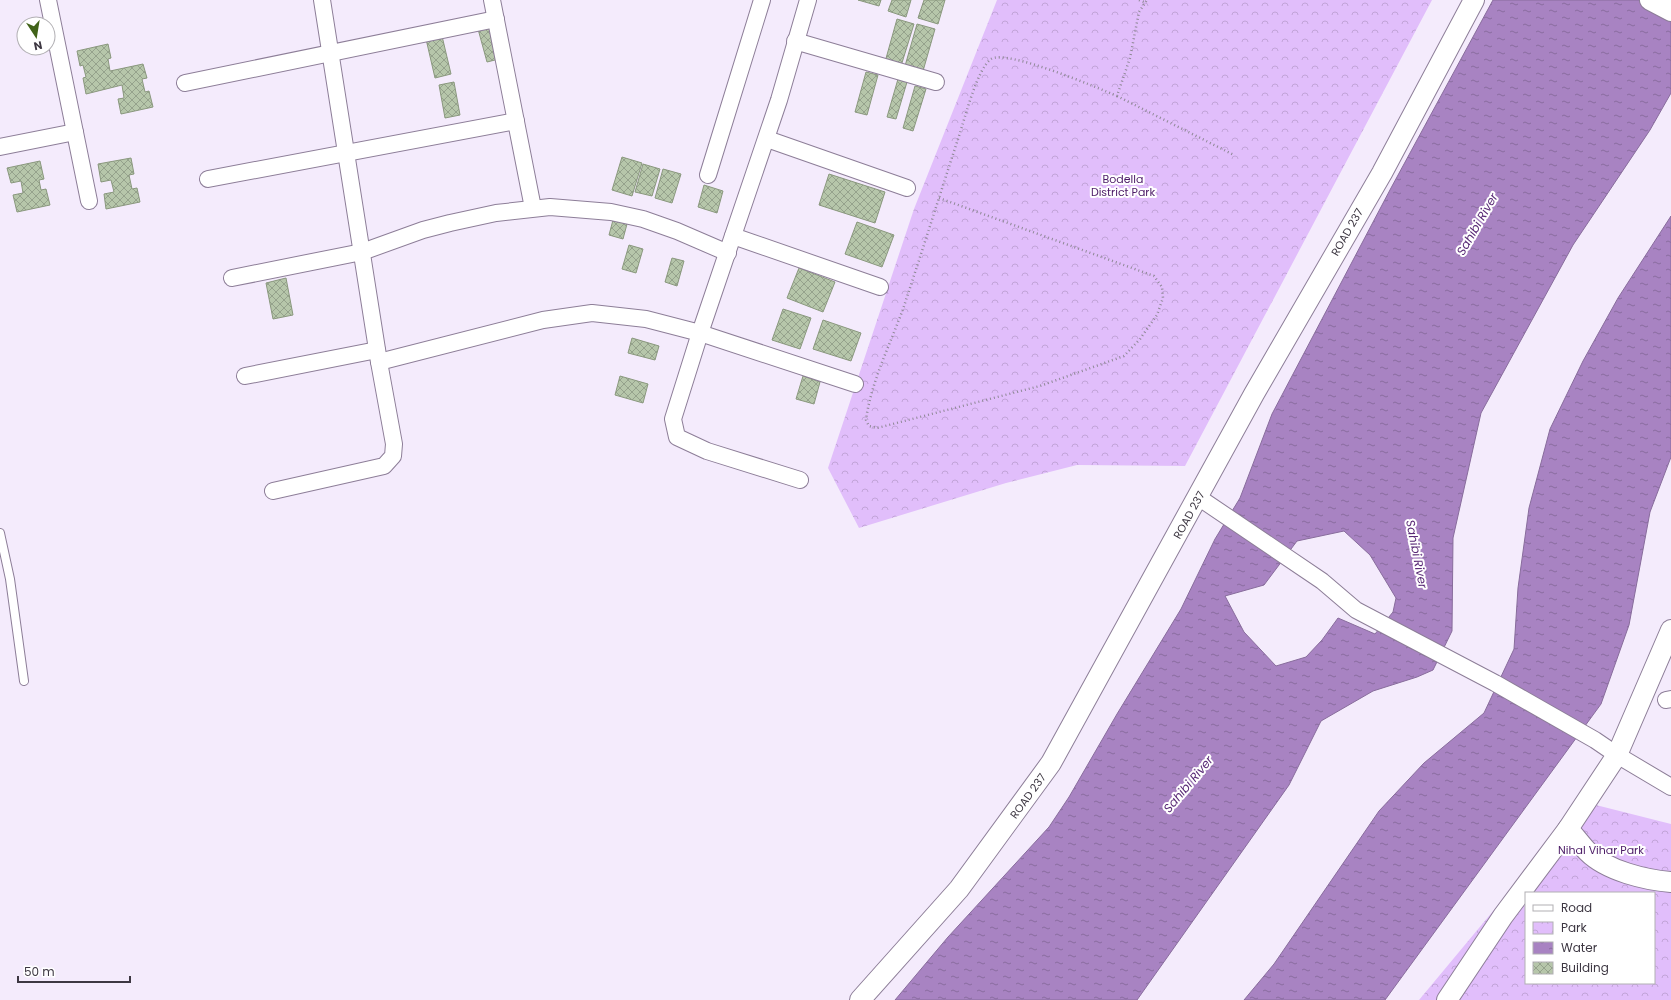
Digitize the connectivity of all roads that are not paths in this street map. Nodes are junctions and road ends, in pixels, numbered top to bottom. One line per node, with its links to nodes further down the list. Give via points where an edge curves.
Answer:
1 (48, 0): 15 (street)
2 (322, 0): 11 (street)
3 (492, 0): 9 (street)
4 (762, 0): 19 (street)
5 (808, 0): 10 (street)
6 (1474, 0): 35 (street, ROAD 237, via 1382,173 1258,387)
7 (1650, 0): 8 (street)
8 (1671, 11)
9 (496, 19): 11 (street); 14 (street)
10 (795, 41): 12 (street); 16 (street)
11 (330, 52): 13 (street); 18 (street)
12 (936, 82)
13 (185, 84)
14 (516, 121): 18 (street); 23 (street)
15 (75, 132): 17 (street); 22 (street)
16 (767, 139): 21 (street); 24 (street)
17 (0, 147)
18 (346, 153): 20 (street); 25 (street)
19 (708, 175)
20 (208, 179)
21 (907, 188)
22 (89, 200)
23 (534, 208): 25 (street, via 450,223); 26 (street, via 611,212 642,219)
24 (733, 236): 26 (street); 28 (street)
25 (362, 252): 27 (street); 30 (street)
26 (728, 253): 29 (street)
27 (232, 278)
28 (880, 287)
29 (700, 333): 30 (street, via 646,319 592,313 544,320); 32 (street); 33 (street, via 673,419 676,437 707,451)
30 (378, 356): 31 (street); 34 (street, via 394,444 392,456 384,466)
31 (246, 376)
32 (855, 384)
33 (800, 480)
34 (273, 491)
35 (1198, 497): 39 (street, via 1322,581 1356,610 1495,683); 43 (street, ROAD 237, via 1052,763 959,889)
36 (0, 533): 38 (lane, via 10,579)
37 (1671, 630): 39 (street)
38 (24, 681)
39 (1617, 755): 40 (street); 41 (street)
40 (1671, 788)
41 (1568, 829): 42 (street, via 1589,853 1616,869 1637,877); 44 (street, via 1503,916)
42 (1671, 882)
43 (860, 1000)
44 (1448, 1000)

